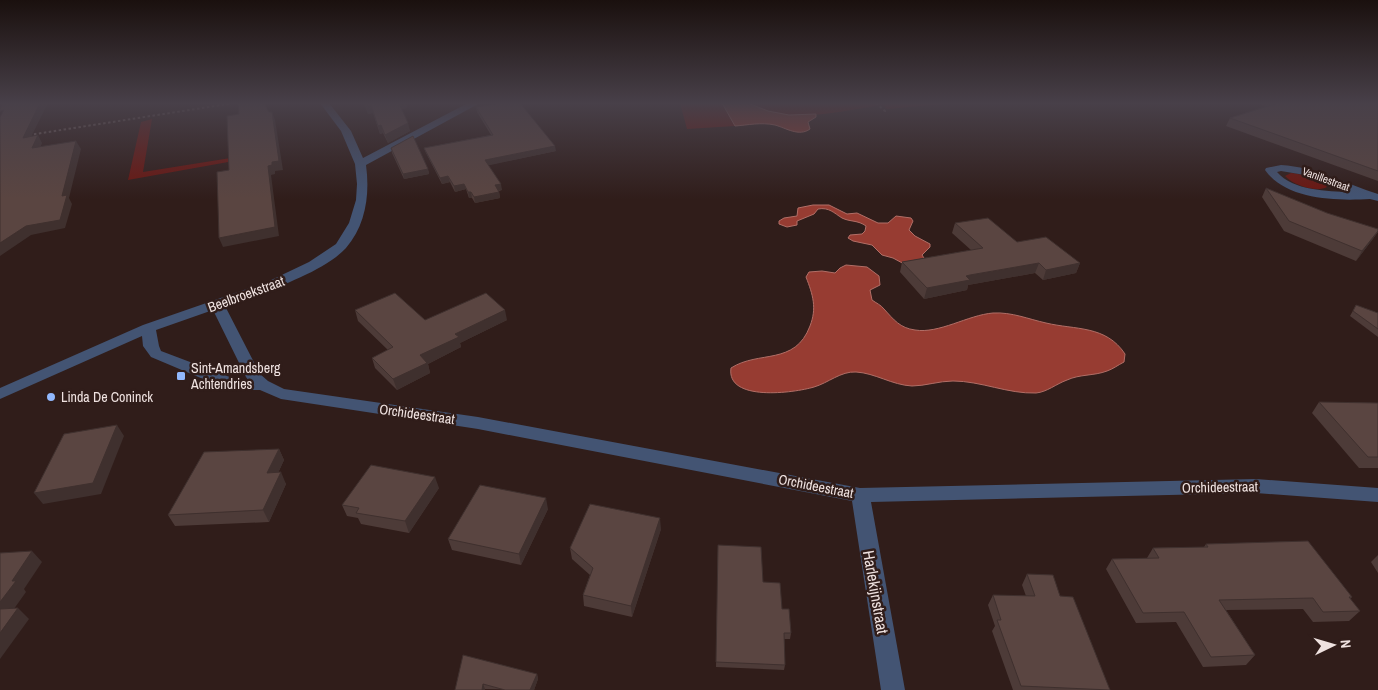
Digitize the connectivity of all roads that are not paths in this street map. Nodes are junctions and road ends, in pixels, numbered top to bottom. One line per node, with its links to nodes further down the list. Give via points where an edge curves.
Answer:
1 (348, 135): 3 (street, Beelbroekstraat)
2 (414, 135): 3 (street)
3 (360, 164): 5 (street, Beelbroekstraat, via 362,200 355,223 341,246 296,275)
4 (1374, 197): 4 (street, Vanillestraat, via 1298,169 1280,167 1270,170 1273,177 1317,194)
5 (218, 305): 6 (street, Beelbroekstraat); 7 (street, Orchideestraat, via 247,367)
6 (148, 328): 7 (street, Orchideestraat, via 156,354 237,385); 8 (street, Beelbroekstraat)
7 (262, 385): 9 (street, Orchideestraat, via 289,396 478,423)
8 (0, 394)
9 (860, 495): 10 (street, Orchideestraat, via 1256,486); 11 (street, Harlekijnstraat)
10 (1378, 495)
11 (893, 690)

